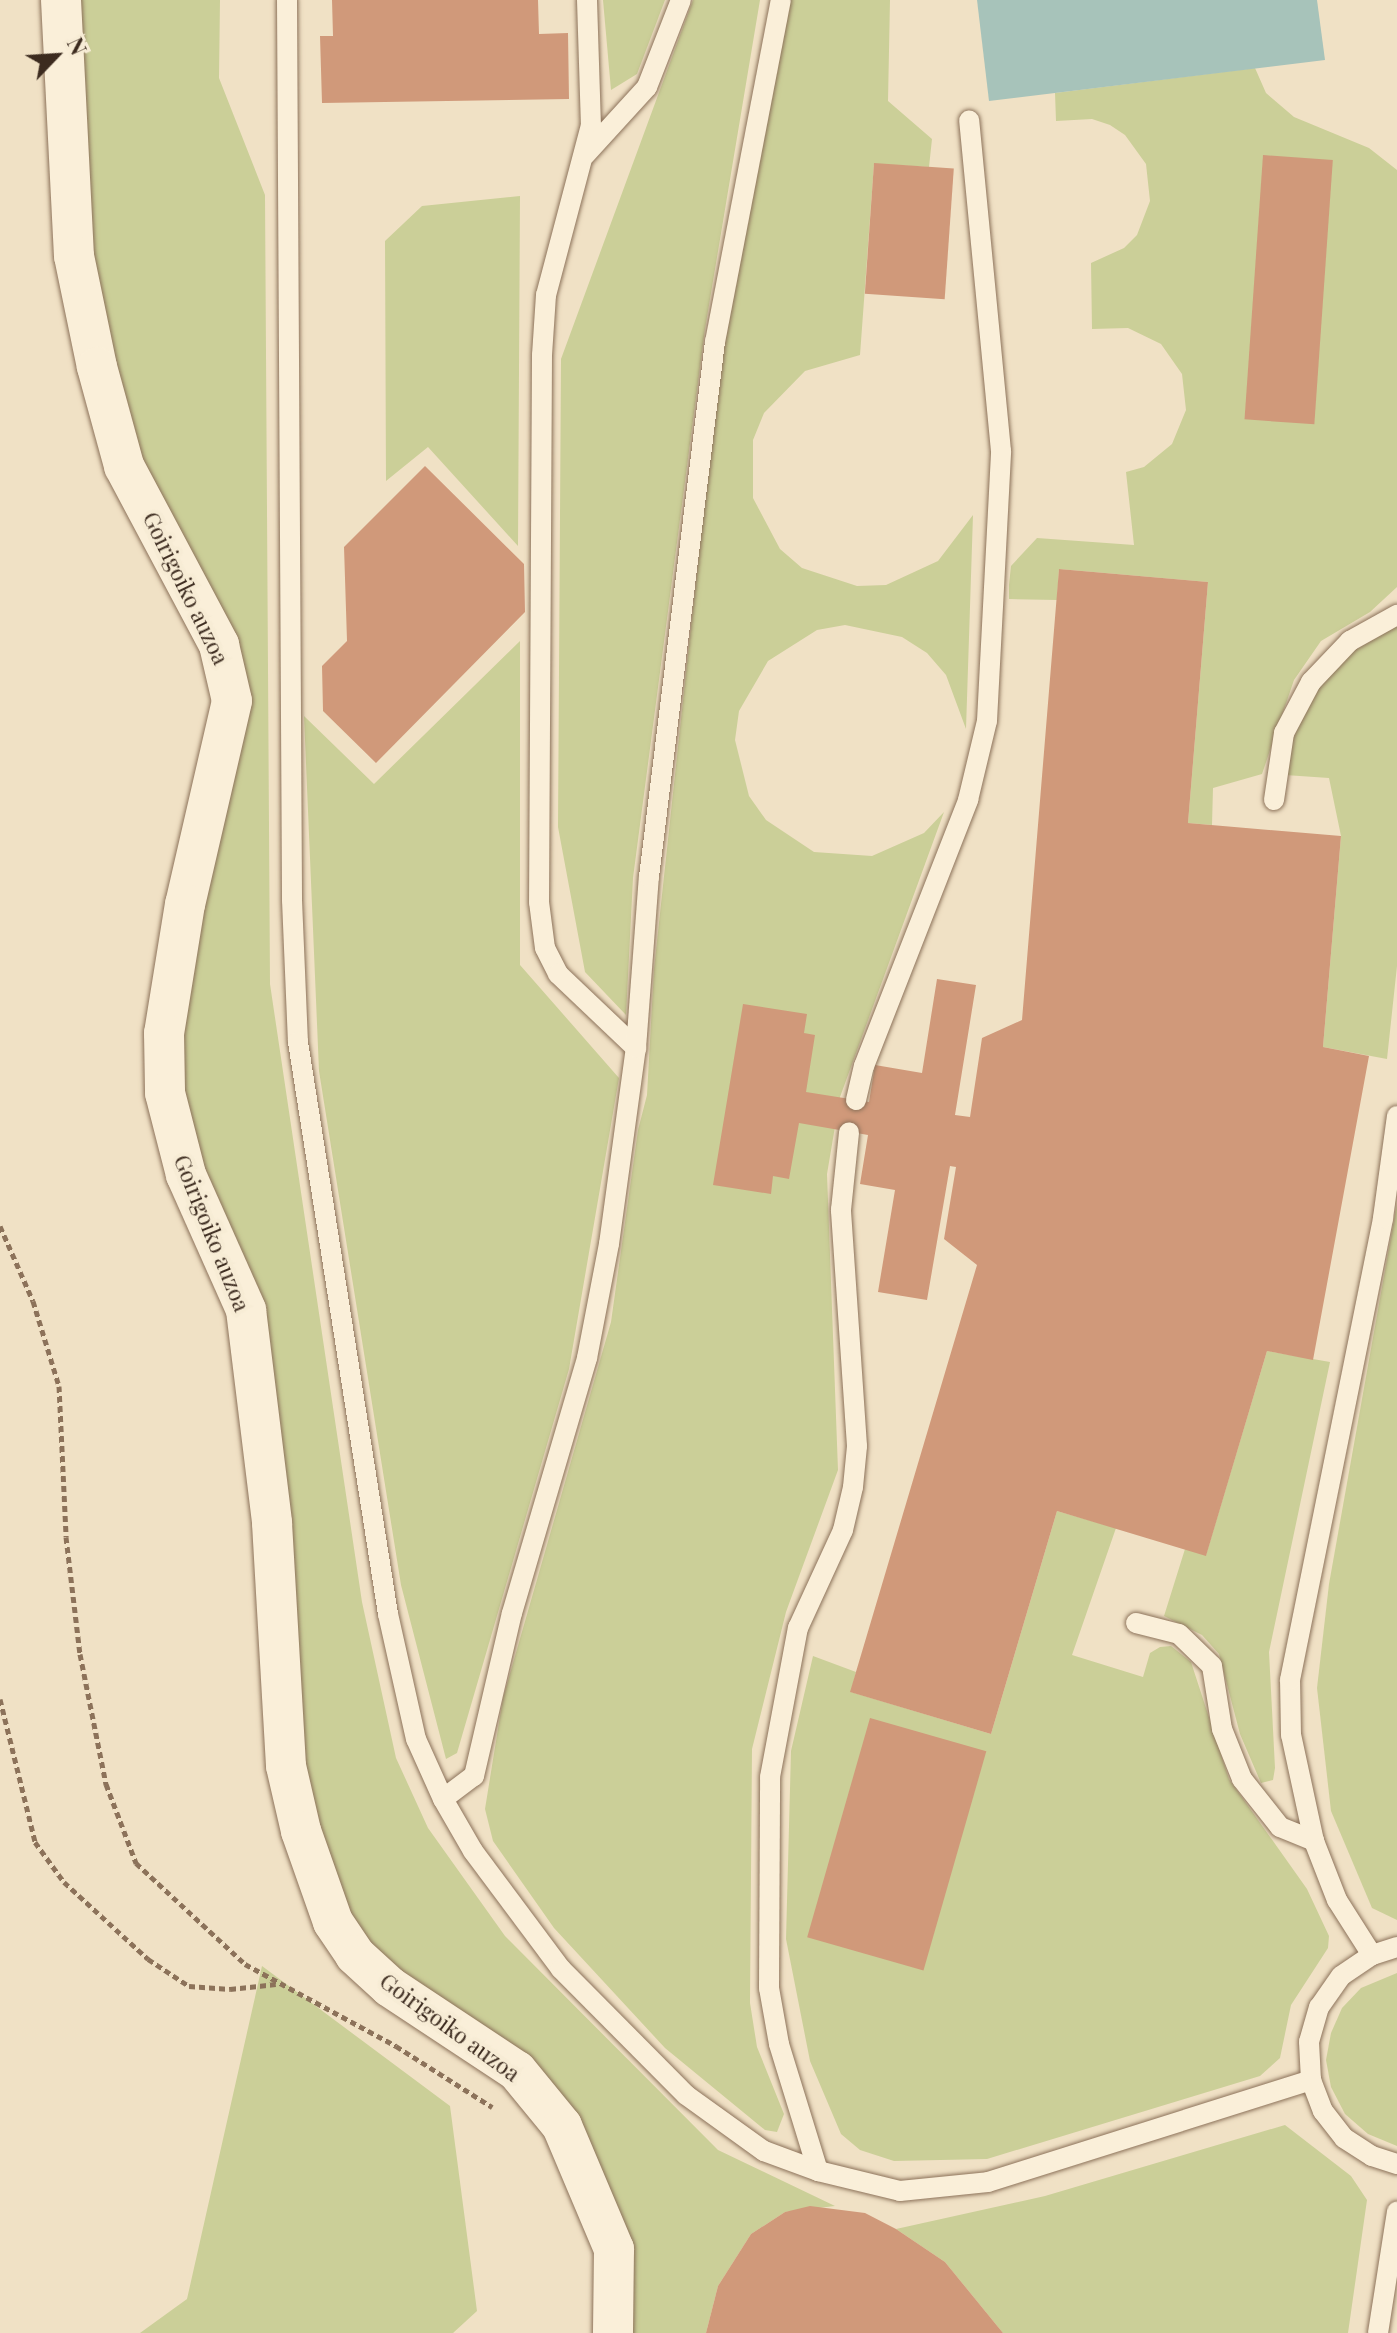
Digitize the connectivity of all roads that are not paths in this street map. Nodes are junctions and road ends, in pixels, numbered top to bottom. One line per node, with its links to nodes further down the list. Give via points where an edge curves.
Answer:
1 (61, 0): 23 (street, Goirigoiko auzoa, via 74,256 97,367 124,466 219,645 232,701 185,904 164,1033 165,1093 186,1175 246,1310 272,1523 286,1766 301,1831 333,1922 355,1955 390,1987 517,2071 562,2126 614,2249)
2 (287, 0): 15 (lane, via 292,884 298,1042 388,1614 416,1739)
3 (587, 0): 7 (lane, via 594,92)
4 (681, 0): 7 (lane, via 647,87)
5 (781, 0): 10 (lane, via 715,342 649,877)
6 (969, 121): 11 (lane, via 1001,451 987,721 968,800 864,1066)
7 (583, 158): 10 (lane, via 546,295 542,355 539,902 545,948 558,974)
8 (1397, 615): 9 (lane, via 1350,641 1311,682 1284,733)
9 (1274, 800)
10 (636, 1048): 15 (lane, via 587,1358 512,1613 474,1776)
11 (856, 1100)
12 (1397, 1116): 16 (lane, via 1383,1218 1290,1680 1291,1735)
13 (849, 1132): 21 (lane, via 841,1210 857,1446 853,1487 843,1530 798,1628 770,1777 769,1988 779,2044)
14 (1136, 1623): 16 (lane, via 1179,1634 1212,1666 1222,1729 1242,1779 1280,1827)
15 (443, 1799): 21 (lane, via 473,1851 561,1969 686,2095 764,2151)
16 (1314, 1841): 18 (lane, via 1337,1900)
17 (1397, 1947): 18 (lane)
18 (1372, 1955): 19 (lane, via 1341,1976 1319,2007 1309,2042)
19 (1311, 2080): 20 (lane, via 1323,2111 1344,2138); 21 (lane, via 988,2182 900,2191)
20 (1397, 2164)
21 (818, 2171)
22 (1397, 2211): 24 (lane)
23 (613, 2333)
24 (1378, 2333)

